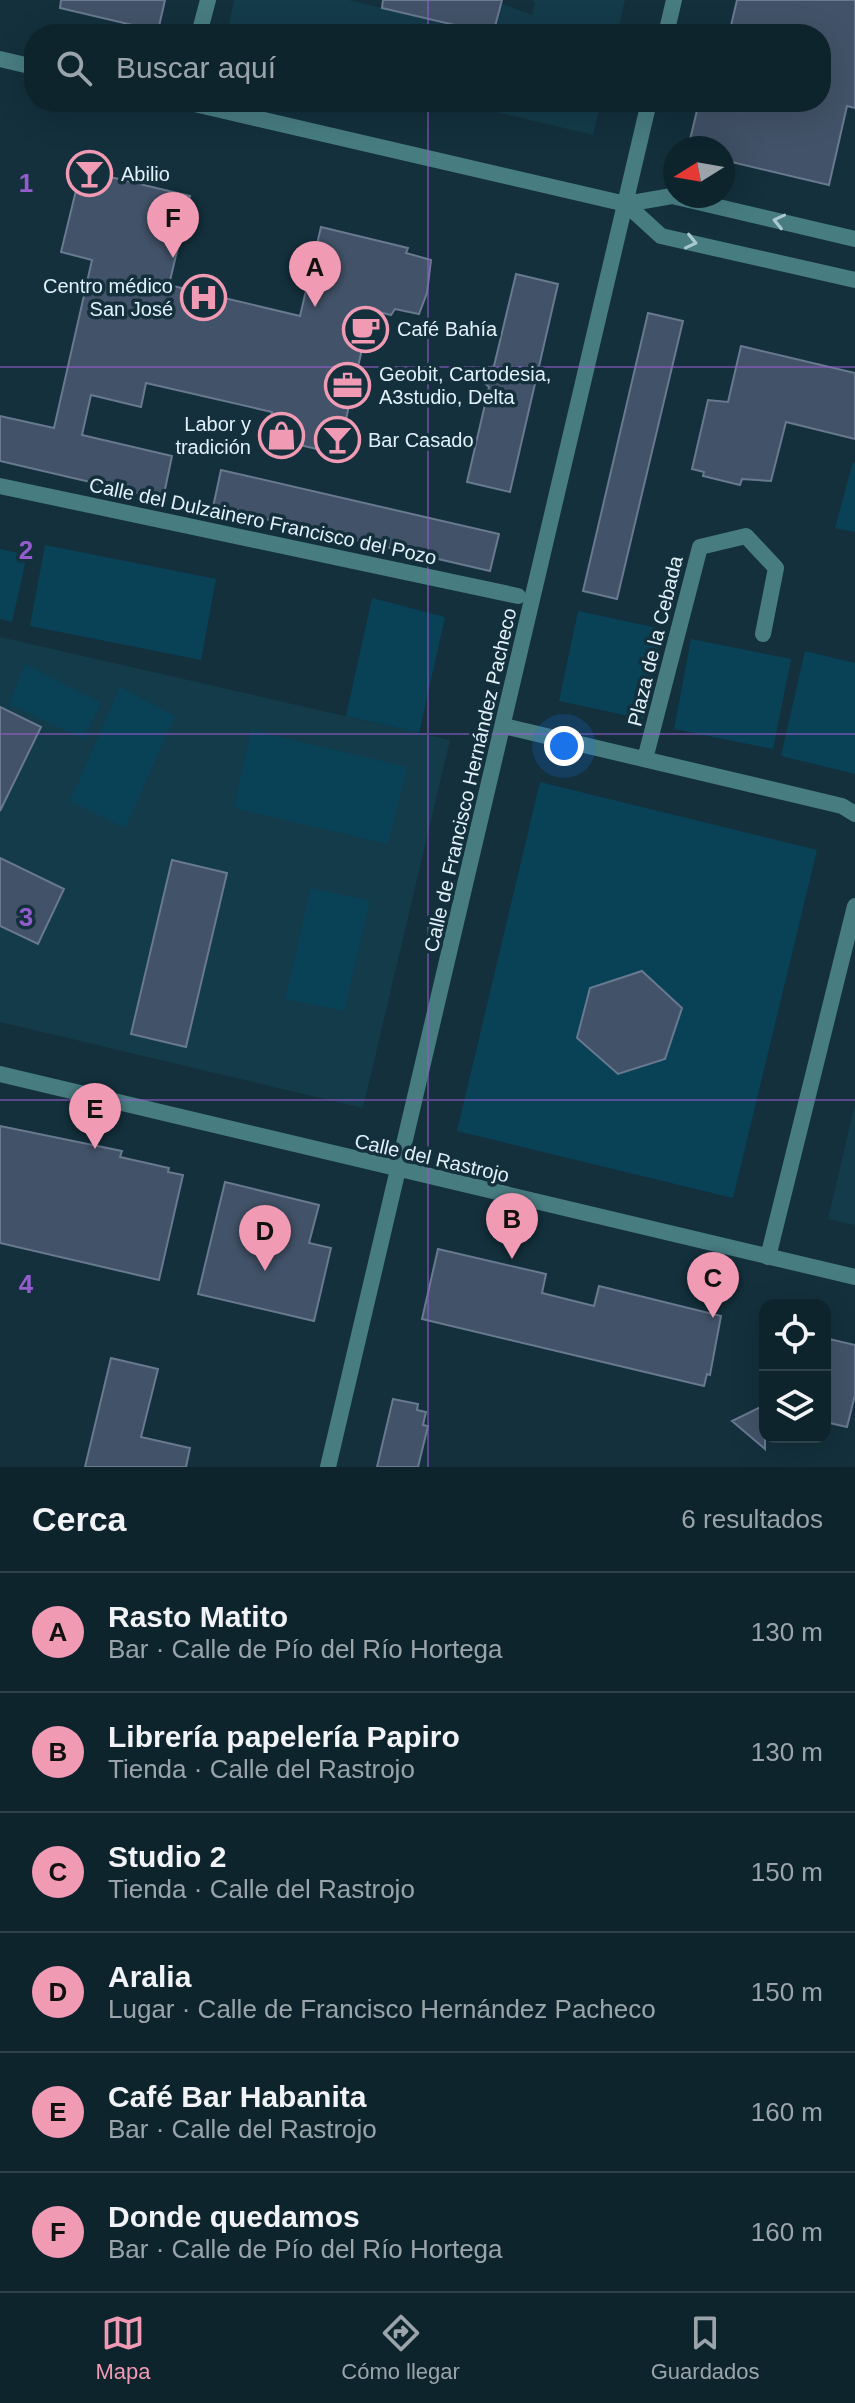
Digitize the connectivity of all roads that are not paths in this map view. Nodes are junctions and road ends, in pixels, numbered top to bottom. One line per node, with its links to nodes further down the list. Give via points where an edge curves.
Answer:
1 (208, 0): 3 (street)
2 (674, 0): 4 (street)
3 (202, 24)
4 (668, 24)
5 (0, 59): 6 (street)
6 (24, 65)
7 (229, 112): 9 (street)
8 (647, 112): 9 (street, Calle de Francisco Hernández Pacheco)
9 (626, 204): 10 (street, one-way to 9, via 672,196); 11 (street, one-way to 11, via 661,236); 15 (street, Calle de Francisco Hernández Pacheco)
10 (855, 239)
11 (855, 280)
12 (0, 486): 13 (street, Calle del Dulzainero Francisco del Pozo)
13 (518, 596)
14 (763, 634): 16 (street, Plaza de la Cebada, via 776,568 746,536 700,547)
15 (504, 726): 16 (street); 20 (street, Calle de Francisco Hernández Pacheco)
16 (645, 759): 17 (street, via 834,804)
17 (855, 814)
18 (855, 906): 21 (street)
19 (0, 1074): 20 (street, Calle del Rastrojo)
20 (399, 1171): 21 (street, Calle del Rastrojo); 23 (street, Calle de Francisco Hernández Pacheco)
21 (768, 1257): 22 (street, Calle del Rastrojo)
22 (855, 1277)
23 (328, 1467)

